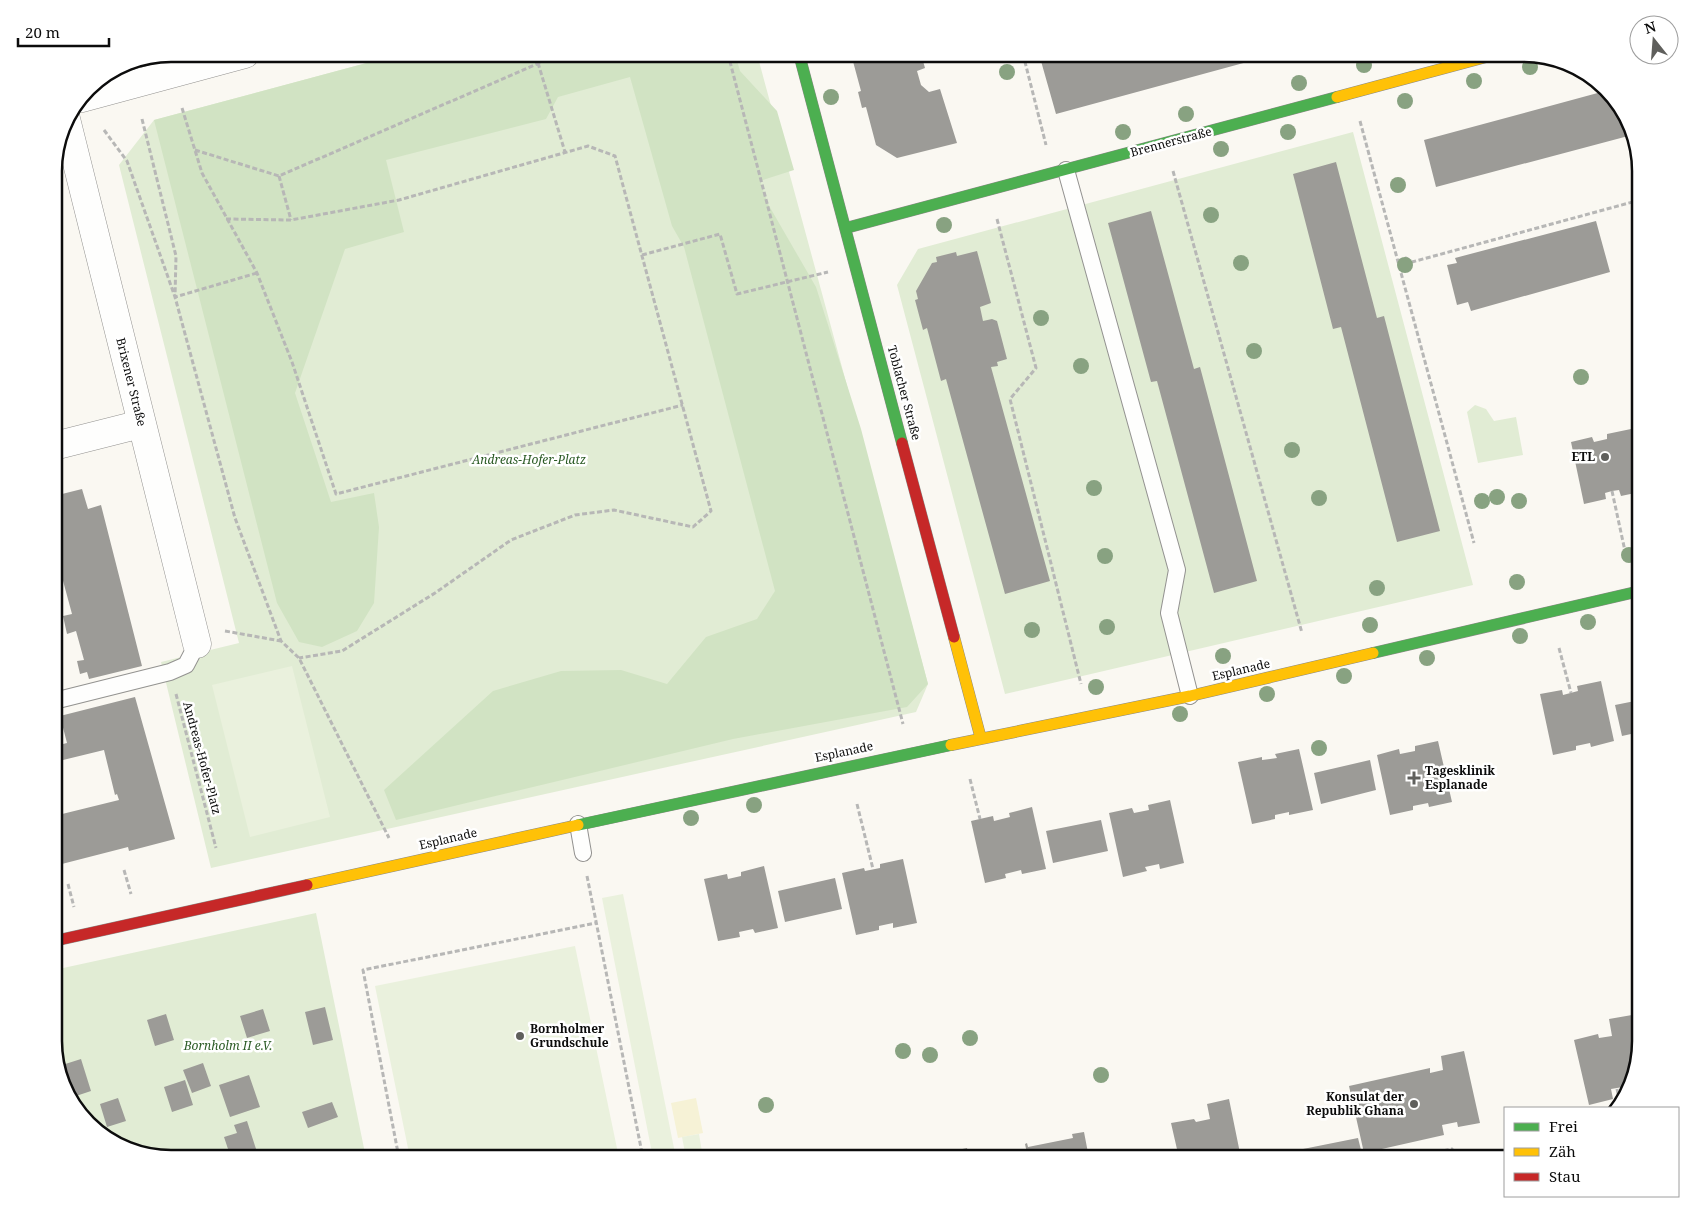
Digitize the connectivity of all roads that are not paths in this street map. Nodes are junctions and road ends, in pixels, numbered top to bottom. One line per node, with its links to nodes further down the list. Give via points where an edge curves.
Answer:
1 (215, 62): 4 (street)
2 (801, 62): 7 (street, Toblacher Straße)
3 (1467, 62): 6 (street, Brennerstraße)
4 (94, 95)
5 (70, 134): 8 (street, Brixener Straße)
6 (1066, 170): 7 (street, Brennerstraße); 12 (lane, via 1176,570 1169,613)
7 (846, 228): 14 (street, Toblacher Straße)
8 (141, 424): 9 (street); 11 (street, Brixener Straße)
9 (63, 444)
10 (1632, 593): 12 (street, Esplanade)
11 (195, 633): 13 (lane, via 186,665 170,672)
12 (1190, 696): 14 (street, Esplanade)
13 (63, 699)
14 (981, 739): 15 (street, Esplanade)
15 (578, 824): 16 (lane); 17 (street, Esplanade)
16 (583, 853)
17 (63, 939)

